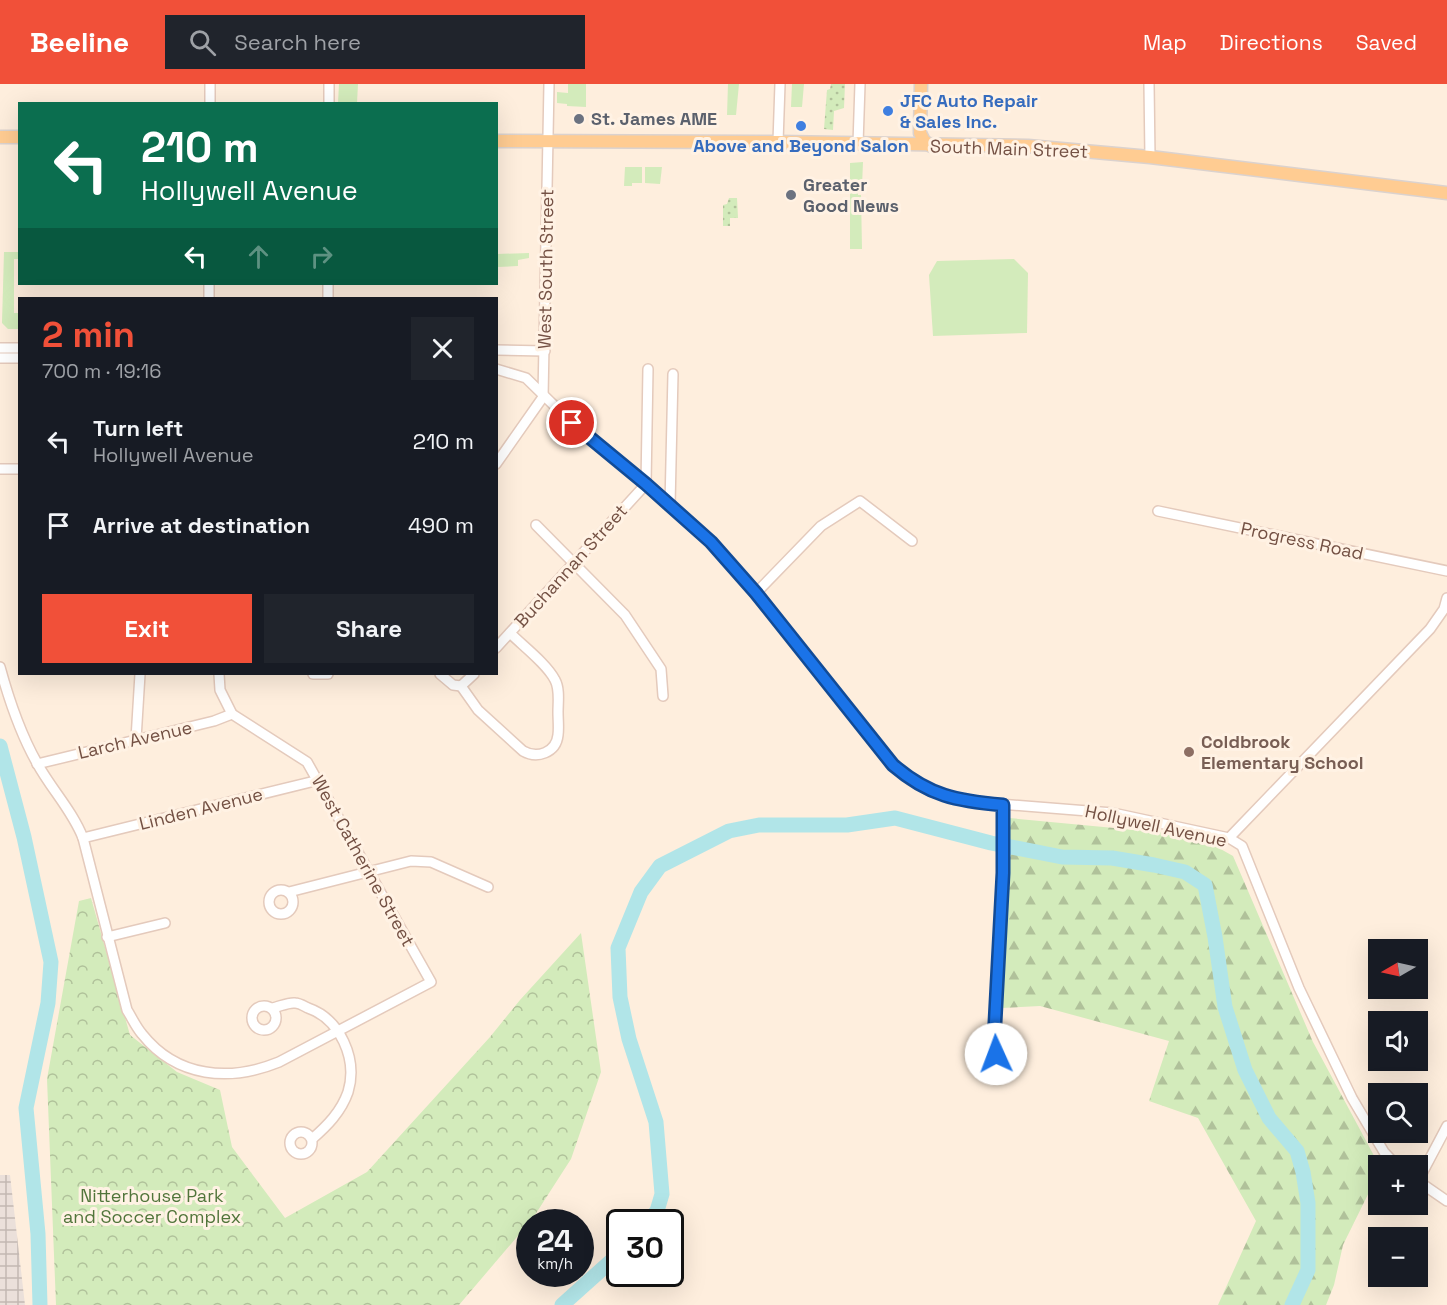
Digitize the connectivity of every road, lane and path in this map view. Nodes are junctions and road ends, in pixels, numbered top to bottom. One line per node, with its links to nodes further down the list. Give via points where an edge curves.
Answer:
1 (210, 84): 8 (street)
2 (329, 84): 9 (street)
3 (549, 84): 14 (street, West South Street)
4 (780, 84): 15 (street)
5 (860, 84): 16 (street)
6 (921, 84): 10 (main road)
7 (1149, 84): 19 (street)
8 (210, 102)
9 (329, 102)
10 (920, 133): 17 (main road); 18 (main road)
11 (0, 136): 12 (main road)
12 (18, 137)
13 (498, 141): 14 (main road, South Main Street)
14 (548, 142): 15 (main road, South Main Street); 24 (street, West South Street)
15 (778, 142): 16 (main road, South Main Street)
16 (858, 144): 17 (main road, South Main Street)
17 (910, 146): 18 (main road, South Main Street)
18 (932, 146): 19 (main road, South Main Street, via 1028,147)
19 (1150, 157): 20 (main road, South Main Street)
20 (1447, 194)
21 (0, 348): 22 (street)
22 (18, 348)
23 (498, 350): 24 (street)
24 (545, 351): 30 (street, West South Street)
25 (0, 358): 26 (street)
26 (18, 358)
27 (648, 369): 34 (street)
28 (498, 370): 30 (street, Hollywell Avenue, via 526,378)
29 (673, 374): 35 (street)
30 (543, 397): 31 (street); 34 (street, Hollywell Avenue)
31 (498, 461)
32 (0, 469): 33 (street)
33 (18, 469)
34 (646, 484): 35 (street, Hollywell Avenue); 39 (street, Buchannan Street)
35 (670, 505): 41 (street, Hollywell Avenue, via 711,542)
36 (1158, 511): 40 (street, Progress Road)
37 (536, 525): 39 (street)
38 (912, 541): 41 (street, via 860,501 821,526)
39 (575, 562): 43 (street, Buchannan Street); 51 (street, via 642,639 661,669)
40 (1447, 571)
41 (756, 593): 56 (street, Hollywell Avenue, via 893,765 910,780 963,801)
42 (1447, 598): 58 (street, via 1430,629)
43 (510, 633): 44 (street, Buchannan Street); 50 (street, via 556,681 558,735 552,749 539,755 523,751)
44 (498, 646)
45 (0, 667): 54 (street, via 19,727)
46 (140, 675): 53 (street)
47 (219, 675): 52 (street, via 220,690)
48 (442, 675): 50 (street)
49 (472, 675): 50 (street)
50 (457, 685)
51 (663, 696)
52 (232, 714): 53 (street, Larch Avenue); 55 (street, West Catherine Street, via 307,762)
53 (135, 739): 54 (street, Larch Avenue)
54 (37, 764): 57 (street, via 76,820)
55 (319, 780): 57 (street, Linden Avenue); 59 (street, West Catherine Street)
56 (1003, 805): 58 (street, Hollywell Avenue, via 1113,813); 66 (street, via 994,1041)
57 (83, 838): 63 (street)
58 (1229, 838): 69 (street, Hollywell Avenue, via 1242,846 1299,988 1352,1098)
59 (369, 871): 60 (street, via 411,861 431,862); 61 (street); 65 (street, West Catherine Street, via 431,982)
60 (488, 886)
61 (289, 892)
62 (165, 923): 63 (street)
63 (107, 937): 65 (street, via 127,1010 142,1034 161,1052 188,1067 225,1074 262,1069)
64 (272, 1008): 65 (street, via 295,1003 317,1011)
65 (338, 1030): 68 (street, via 349,1054 348,1091 339,1111)
66 (998, 1065)
67 (1447, 1126): 70 (street)
68 (312, 1139)
69 (1387, 1155)
70 (1428, 1162)
71 (1428, 1188): 72 (street)
72 (1447, 1201)

